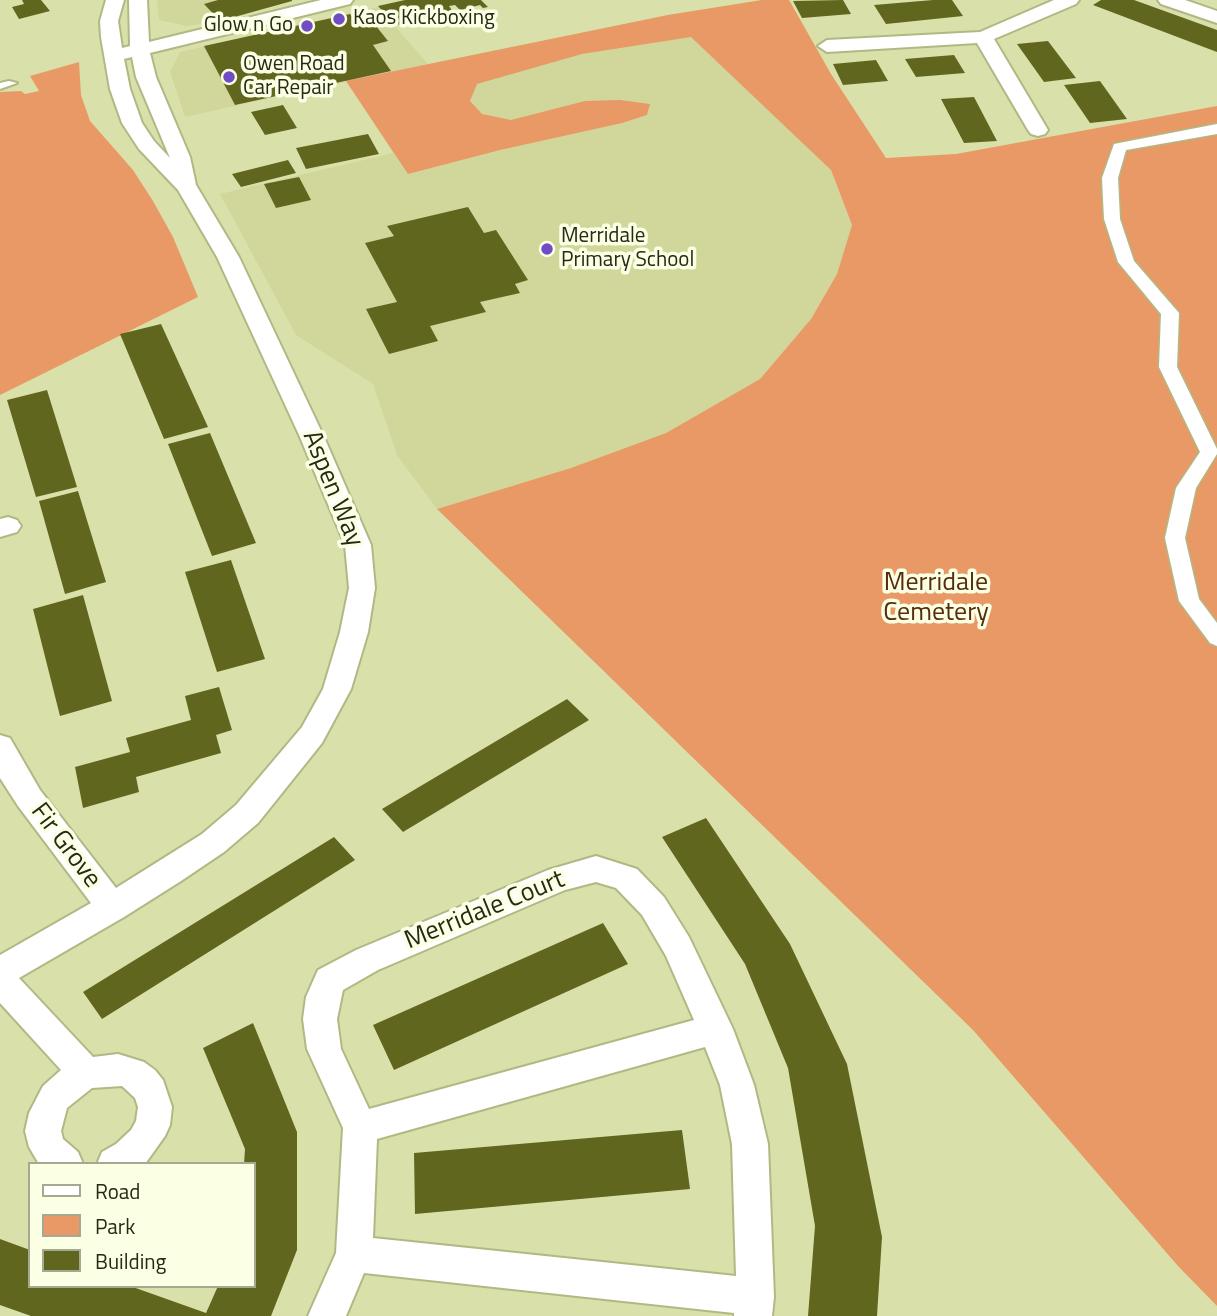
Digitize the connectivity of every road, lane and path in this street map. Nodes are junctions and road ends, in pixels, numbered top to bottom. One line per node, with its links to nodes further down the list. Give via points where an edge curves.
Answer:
1 (115, 0): 10 (street, Aspen Way, via 109,21)
2 (138, 0): 9 (street)
3 (344, 0): 9 (street)
4 (1070, 0): 7 (street)
5 (1167, 0): 6 (street)
6 (1217, 17)
7 (983, 37): 8 (street); 14 (street)
8 (827, 46)
9 (140, 50): 10 (street); 15 (street)
10 (114, 56): 15 (street, Aspen Way, via 132,122 146,145)
11 (12, 83): 12 (lane)
12 (0, 86)
13 (1217, 129): 16 (street, via 1119,147 1110,178 1112,219 1126,262 1170,313 1168,367 1209,452 1186,488 1175,538 1189,601)
14 (1038, 130)
15 (187, 187): 18 (street, Aspen Way, via 228,257 312,437 358,545 362,588 337,689 305,744 247,814 213,843)
16 (1217, 638)
17 (0, 746): 18 (street, Fir Grove, via 29,798)
18 (113, 908): 19 (street, Aspen Way)
19 (0, 972)
20 (0, 980): 22 (street)
21 (716, 1029): 23 (street); 23 (street, Merridale Court, via 678,947 653,906 626,878 596,869 559,878 330,980 320,1019 324,1049); 27 (street, Merridale Court, via 737,1085 750,1144)
22 (86, 1073): 24 (street, via 62,1090 46,1113 43,1131 47,1147); 25 (street, via 118,1069 132,1073 151,1091 153,1125 143,1142)
23 (360, 1128): 26 (street, Merridale Court)
24 (62, 1162)
25 (118, 1162)
26 (354, 1254): 27 (street, Merridale Court); 28 (street, Merridale Court)
27 (754, 1306)
28 (327, 1316)

